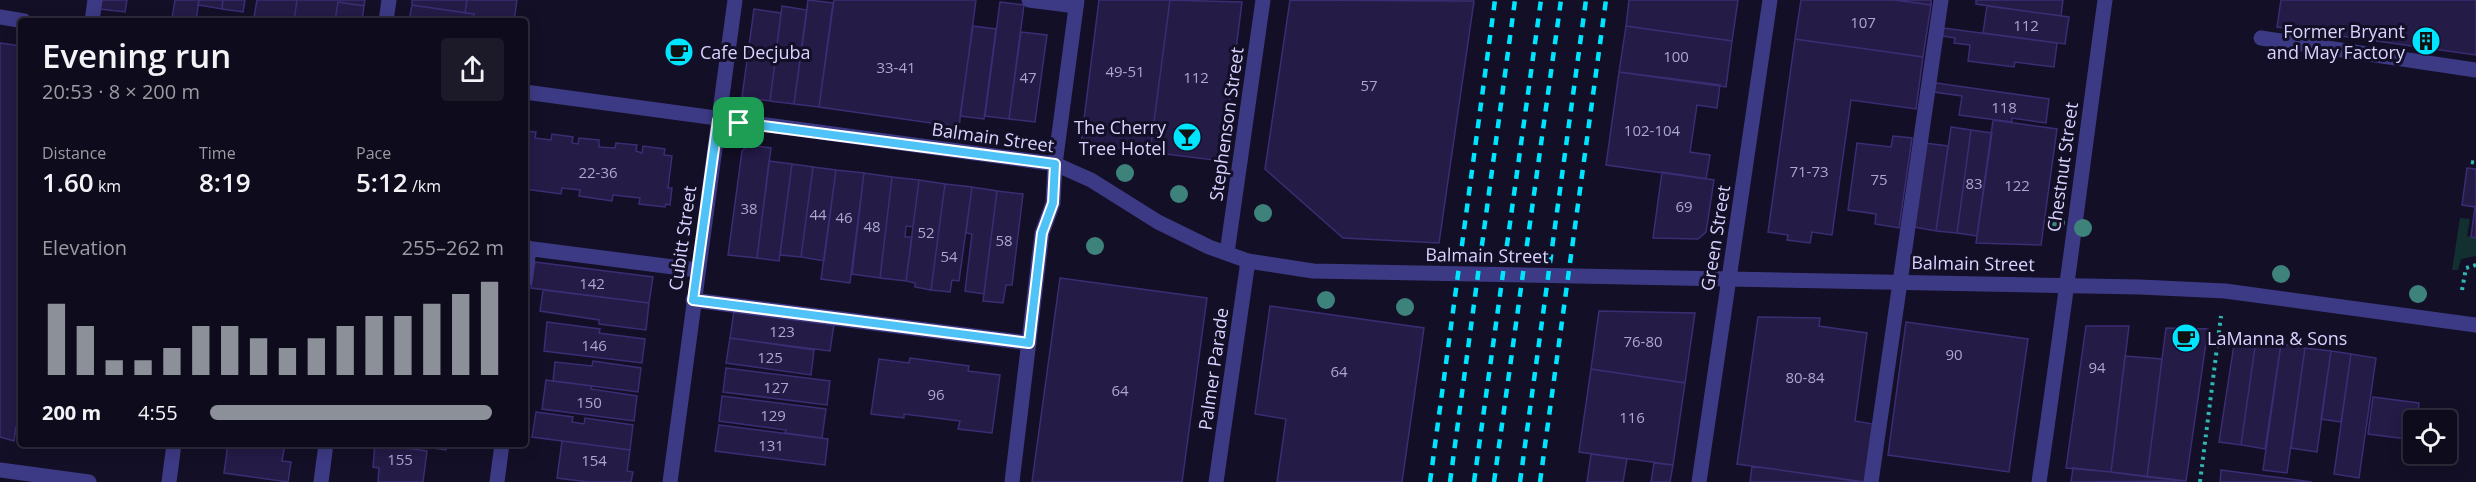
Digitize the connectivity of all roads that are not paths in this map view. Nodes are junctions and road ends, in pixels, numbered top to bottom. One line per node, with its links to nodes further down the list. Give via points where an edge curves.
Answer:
1 (95, 0): 11 (street)
2 (388, 0): 12 (street)
3 (735, 0): 17 (street, Cubitt Street)
4 (1029, 0): 9 (street)
5 (1263, 0): 20 (street, Stephenson Street)
6 (1770, 0): 23 (street, Green Street)
7 (1941, 0): 24 (street)
8 (2105, 0): 25 (street, Chestnut Street)
9 (1077, 3): 18 (street)
10 (0, 18): 13 (street)
11 (92, 18)
12 (386, 18)
13 (18, 20)
14 (2261, 38): 15 (street)
15 (2476, 70)
16 (528, 92): 17 (street, Balmain Street)
17 (718, 120): 18 (street, Balmain Street); 22 (street, Cubitt Street)
18 (1055, 164): 20 (street, Balmain Street, via 1091,180 1158,222); 28 (street, via 1053,203 1042,233)
19 (528, 248): 22 (street)
20 (1227, 253): 21 (street, Balmain Street)
21 (1248, 261): 23 (street, Balmain Street, via 1313,271); 39 (street, Palmer Parade)
22 (697, 270): 26 (street, Cubitt Street)
23 (1728, 280): 24 (street, Balmain Street); 40 (street, Green Street)
24 (1900, 281): 25 (street, Balmain Street); 41 (street)
25 (2069, 284): 27 (street, Balmain Street, via 2225,291); 42 (street, Chestnut Street)
26 (693, 300): 28 (street); 37 (street, Cubitt Street)
27 (2476, 325)
28 (1029, 343): 38 (street)
29 (174, 447): 34 (street)
30 (326, 447): 35 (street)
31 (502, 447): 36 (street)
32 (0, 470): 33 (street)
33 (89, 482)
34 (169, 482)
35 (321, 482)
36 (497, 482)
37 (670, 482)
38 (1012, 482)
39 (1216, 482)
40 (1699, 482)
41 (1871, 482)
42 (2039, 482)

